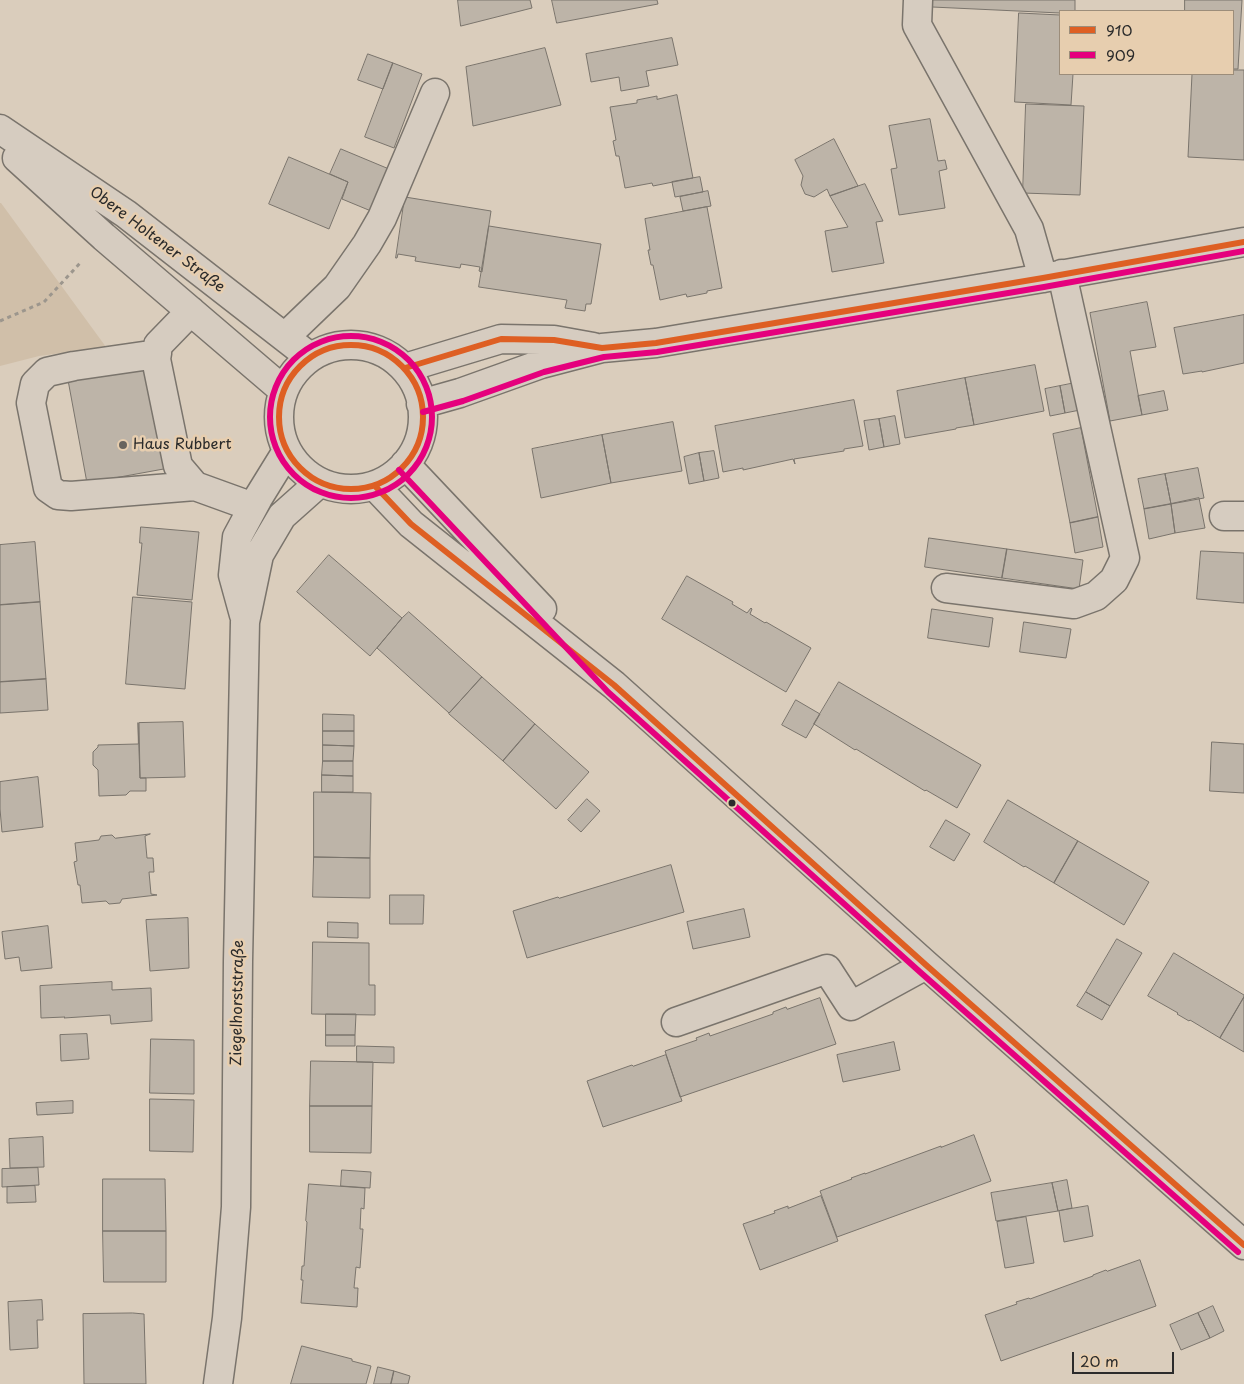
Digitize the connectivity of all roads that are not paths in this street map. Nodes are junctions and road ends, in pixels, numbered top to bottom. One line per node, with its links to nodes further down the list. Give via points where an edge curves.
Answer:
1 (918, 0): 6 (street, via 917,25)
2 (435, 93): 8 (street, via 382,218 367,244 337,287)
3 (0, 129): 8 (street, Obere Holtener Straße, via 126,214)
4 (0, 142): 7 (street, Obere Holtener Straße)
5 (1244, 242): 6 (street)
6 (1052, 276): 9 (street, via 656,343); 21 (street, via 1125,558 1114,580 1096,596 1074,604)
7 (191, 311): 10 (street, via 158,345); 13 (street, Obere Holtener Straße)
8 (285, 337): 11 (street, Obere Holtener Straße)
9 (602, 348): 12 (street, via 554,340 501,339); 14 (street, via 541,364)
10 (157, 354): 18 (street, via 178,466); 18 (street, via 47,372 35,384 30,403 48,488 58,495 71,496)
11 (310, 357): 12 (street, via 326,348 354,343 382,351); 13 (street)
12 (405, 368): 14 (street, via 420,392)
13 (283, 390): 15 (street, via 278,414 282,442)
14 (421, 404): 16 (street, via 424,421 417,448)
15 (287, 451): 17 (street, via 296,466); 20 (street, Ziegelhorststraße)
16 (405, 464): 19 (street, via 400,472); 23 (street)
17 (319, 483): 19 (street, via 347,490); 22 (street, Ziegelhorststraße, via 282,516 259,555)
18 (195, 486): 20 (street)
19 (375, 486): 23 (street, via 411,524)
20 (253, 507): 22 (street, Ziegelhorststraße, via 237,537 234,574)
21 (946, 588)
22 (245, 622): 27 (street, Ziegelhorststraße, via 236,1208)
23 (614, 685): 24 (street)
24 (926, 966): 25 (street, via 851,1006 827,969); 26 (street)
25 (676, 1022)
26 (1244, 1245)
27 (218, 1384)

